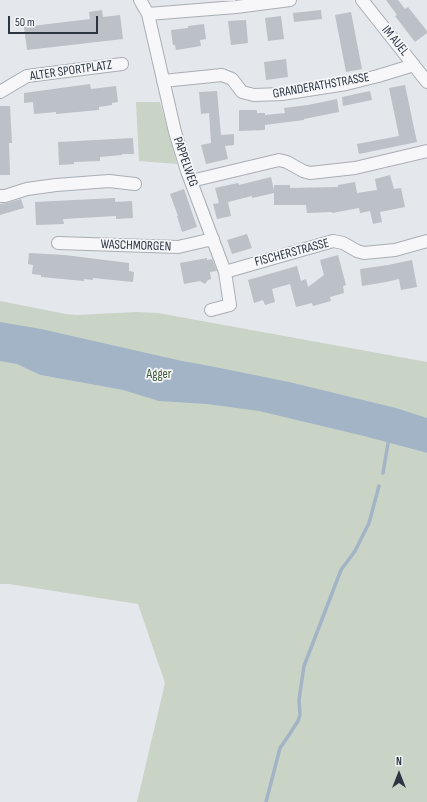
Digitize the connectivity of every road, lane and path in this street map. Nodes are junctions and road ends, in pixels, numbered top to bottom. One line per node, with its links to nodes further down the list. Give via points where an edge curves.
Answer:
1 (140, 0): 4 (street, PAPPELWEG)
2 (290, 0): 4 (street)
3 (362, 0): 6 (street, IM AUEL)
4 (148, 14): 7 (street, PAPPELWEG)
5 (122, 64): 9 (street, ALTER SPORTPLATZ, via 27,76)
6 (420, 68): 7 (street, GRANDERATHSTRASSE, via 346,84 282,94 254,95 242,92 232,79 222,75); 8 (street, IM AUEL)
7 (163, 81): 11 (street, PAPPELWEG, via 175,132)
8 (427, 82)
9 (0, 92)
10 (427, 151): 11 (street, via 355,168 310,173 278,160)
11 (192, 181): 14 (street, PAPPELWEG)
12 (135, 184): 13 (street, via 109,181 56,185)
13 (0, 196)
14 (213, 240): 16 (street, WASCHMORGEN, via 178,247); 17 (street, PAPPELWEG)
15 (427, 241): 17 (street, FISCHERSTRASSE, via 395,250 364,253 343,243 333,242)
16 (58, 243)
17 (225, 272): 18 (street, PAPPELWEG, via 230,305)
18 (212, 310)

